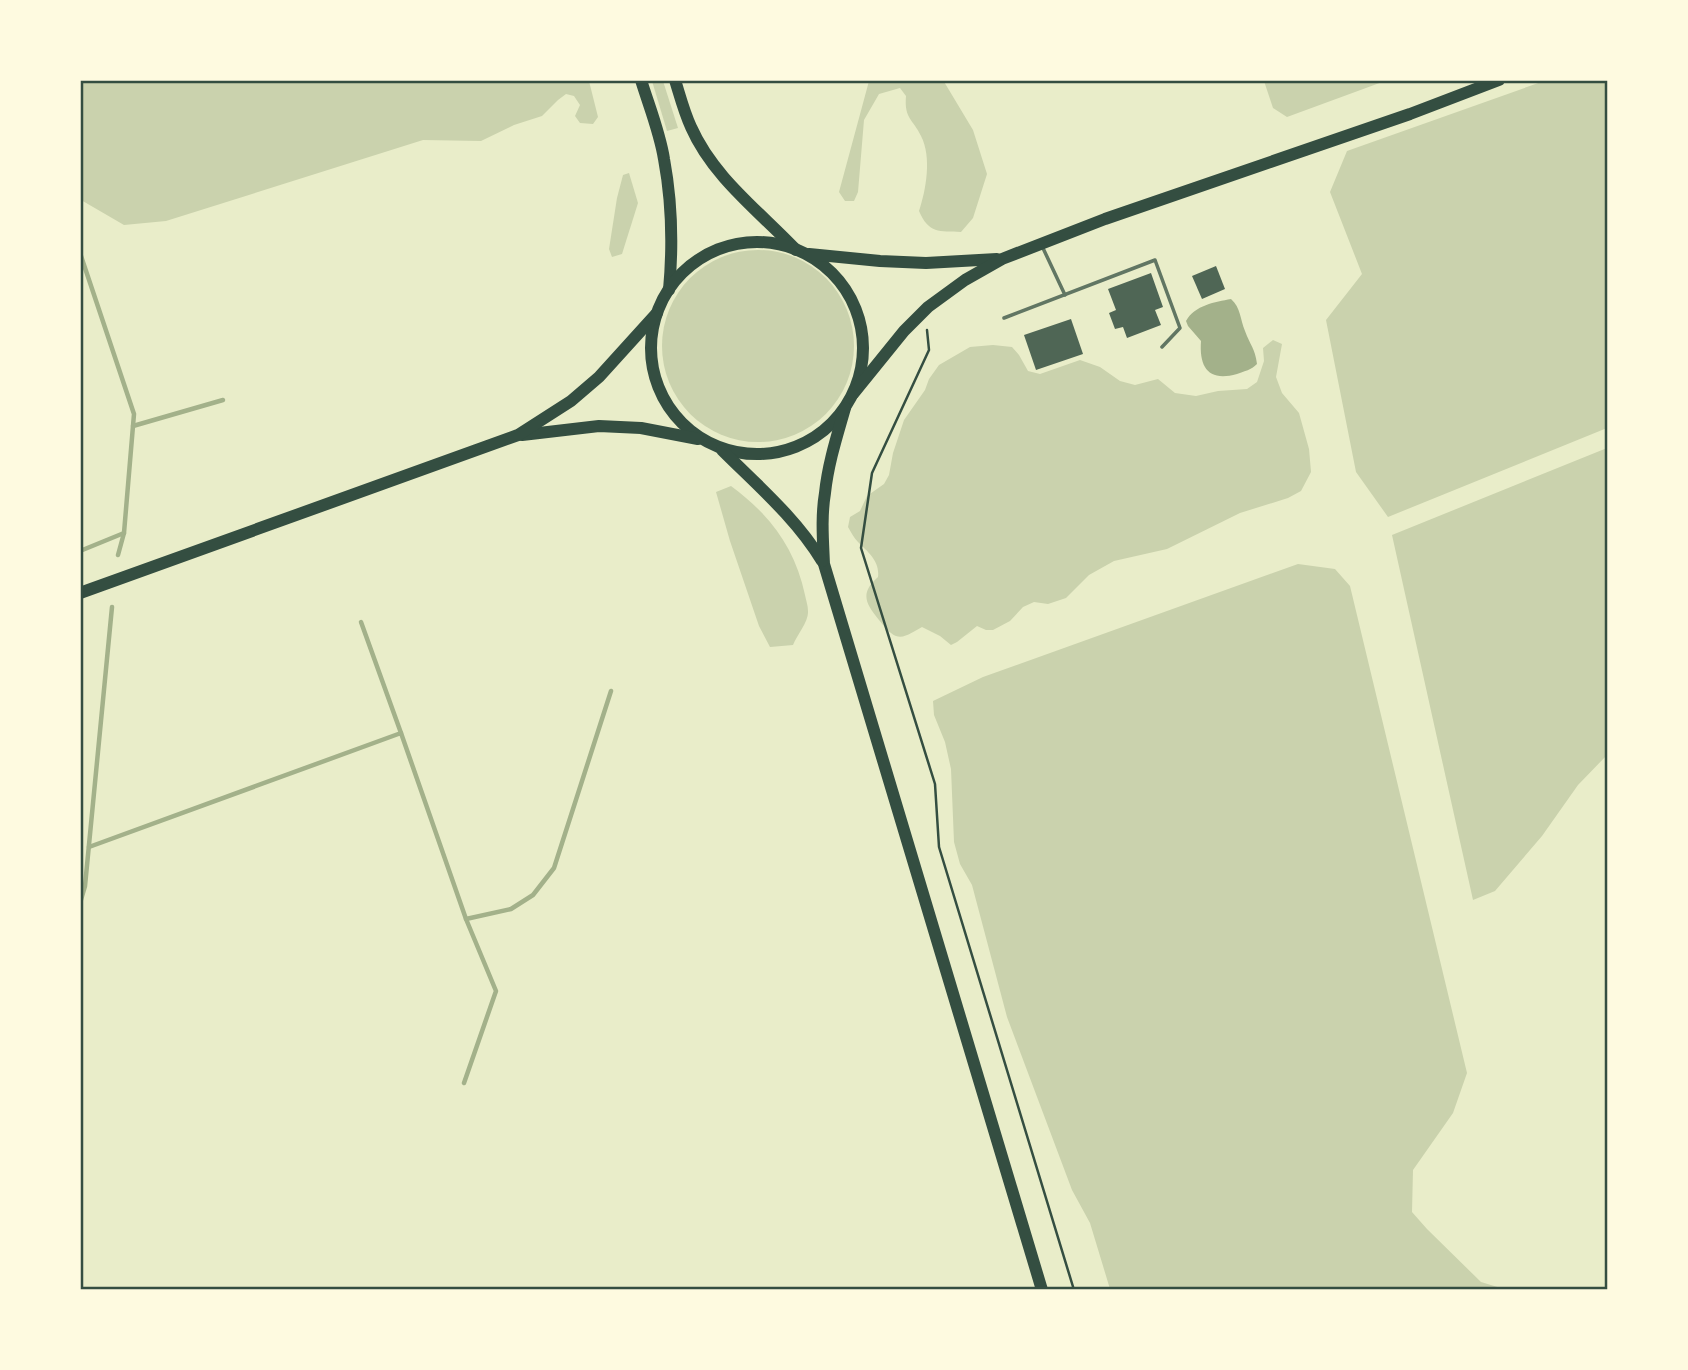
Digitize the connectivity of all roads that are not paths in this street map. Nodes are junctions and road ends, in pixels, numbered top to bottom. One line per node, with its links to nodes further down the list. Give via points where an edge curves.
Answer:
1 (641, 80): 7 (main road, via 664,156 671,230)
2 (675, 80): 5 (main road, via 691,128 713,164)
3 (1499, 80): 4 (main road)
4 (1041, 244): 6 (main road); 8 (lane)
5 (800, 252): 6 (main road, via 926,263); 7 (main road, via 782,245 744,243 716,250 695,262); 12 (main road, via 839,281 857,312 863,348)
6 (1002, 258): 12 (main road, via 920,315)
7 (669, 290): 9 (main road)
8 (1065, 295): 10 (lane); 11 (lane, via 1155,260 1180,328)
9 (657, 312): 14 (main road, via 571,401); 15 (main road, via 651,342 660,390 686,427)
10 (1004, 318)
11 (1163, 347)
12 (853, 394): 13 (main road)
13 (845, 408): 16 (main road, via 826,429 787,450 742,453); 17 (main road, via 825,492)
14 (518, 435): 15 (main road, via 599,426 641,428); 18 (main road)
15 (705, 441): 16 (main road)
16 (720, 447): 17 (main road, via 794,522)
17 (824, 564): 19 (main road)
18 (80, 593)
19 (1042, 1290)

